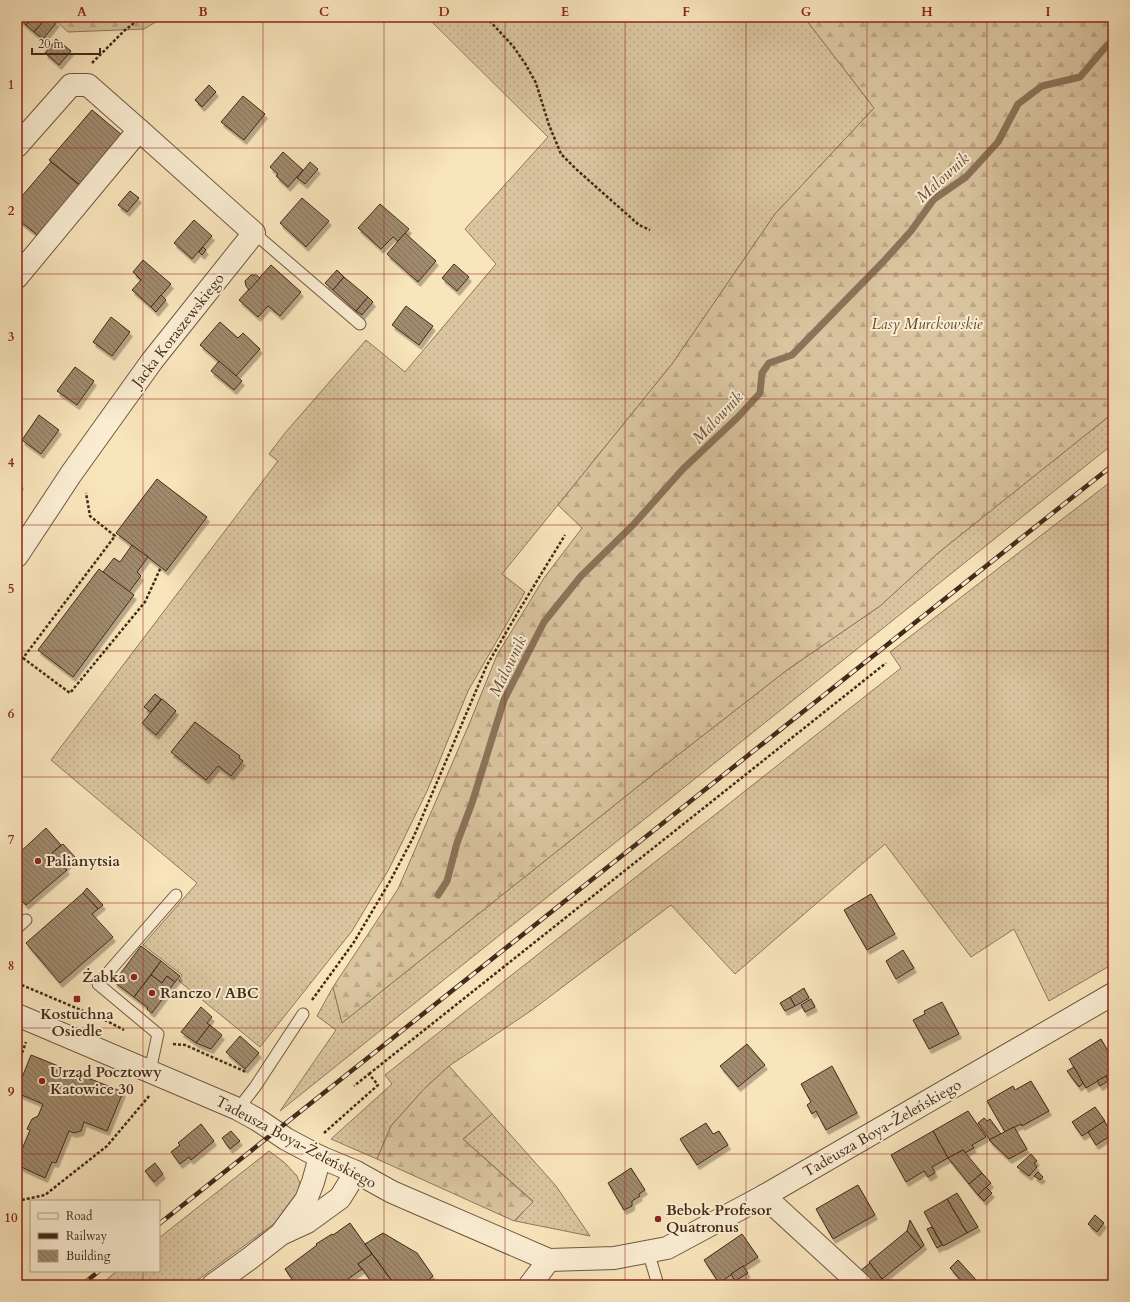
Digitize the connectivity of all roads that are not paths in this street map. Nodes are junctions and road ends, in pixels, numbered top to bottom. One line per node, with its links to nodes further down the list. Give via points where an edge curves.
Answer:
1 (139, 130): 2 (street, via 88,85 70,85); 3 (street); 4 (street)
2 (17, 146)
3 (254, 233): 5 (lane); 6 (street, Jacka Koraszewskiego, via 152,361 71,474)
4 (17, 277)
5 (360, 324)
6 (17, 556)
7 (176, 895): 13 (lane, via 98,984 158,1034)
8 (26, 920): 9 (lane)
9 (17, 928)
10 (1113, 994): 17 (street, Tadeusza Boya-Żeleńskiego)
11 (303, 1014): 14 (lane, via 255,1087)
12 (17, 1015): 13 (street, Tadeusza Boya-Żeleńskiego)
13 (150, 1071): 14 (street, Tadeusza Boya-Żeleńskiego)
14 (238, 1108): 15 (street, Tadeusza Boya-Żeleńskiego)
15 (320, 1157): 16 (street, Tadeusza Boya-Żeleńskiego); 18 (street, via 306,1200)
16 (356, 1172): 18 (street, via 340,1198 306,1222); 20 (street, Tadeusza Boya-Żeleńskiego, via 392,1192)
17 (764, 1196): 19 (street, Tadeusza Boya-Żeleńskiego, via 667,1248); 24 (street)
18 (281, 1234): 21 (street)
19 (648, 1251): 20 (street, Tadeusza Boya-Żeleńskiego, via 614,1258); 23 (lane)
20 (549, 1260): 22 (street)
21 (213, 1285)
22 (530, 1285)
23 (658, 1285)
24 (861, 1285)

